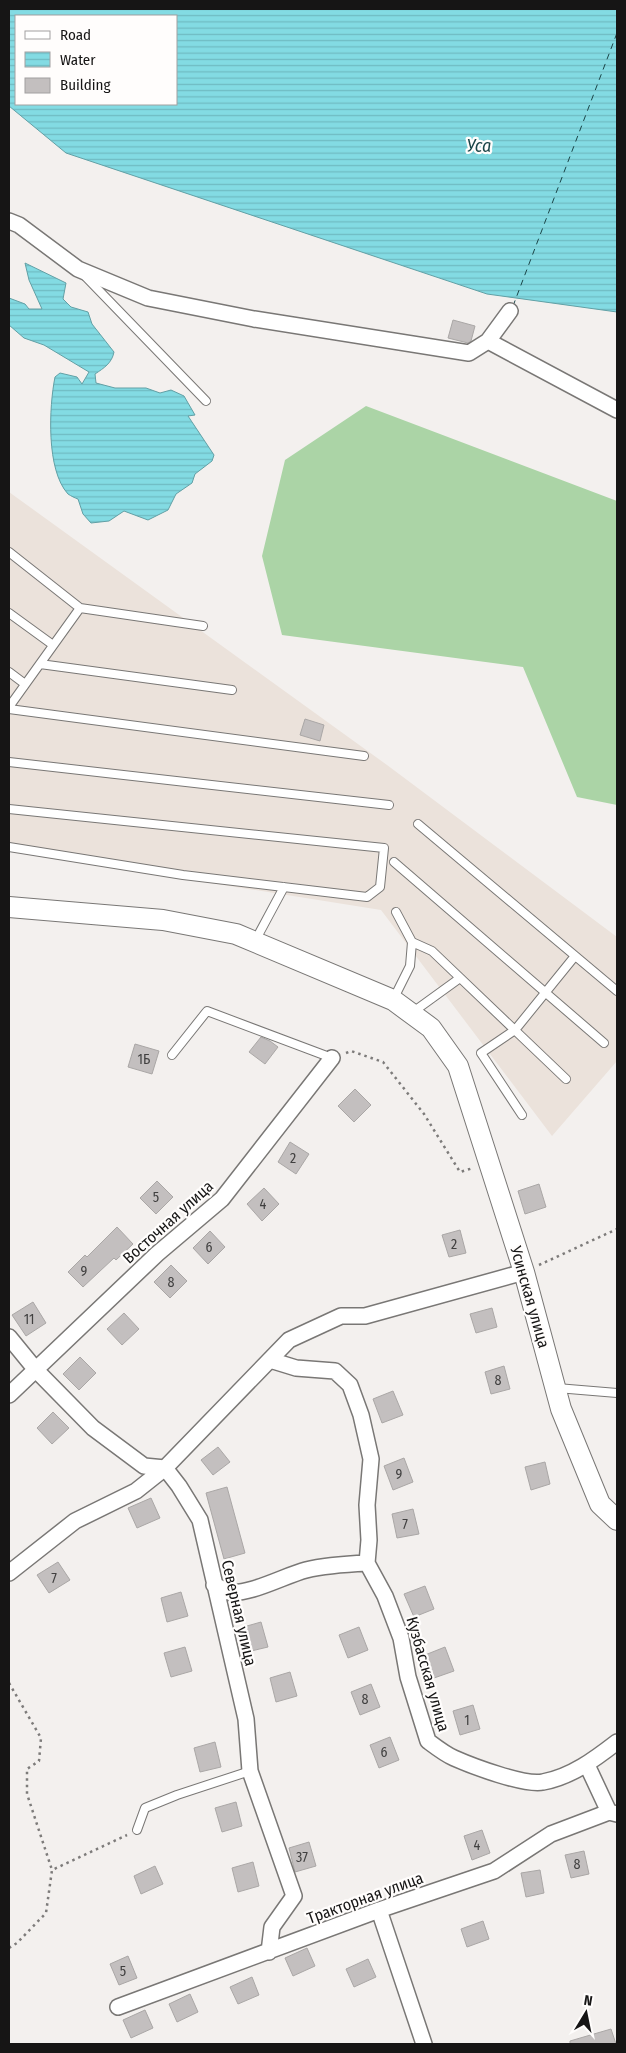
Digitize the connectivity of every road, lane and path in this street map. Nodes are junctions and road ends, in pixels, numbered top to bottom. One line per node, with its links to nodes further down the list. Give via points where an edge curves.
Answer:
1 (9, 221): 2 (street)
2 (78, 268): 4 (street, via 148,298 254,319 468,353); 5 (lane)
3 (510, 311): 4 (street)
4 (488, 341): 6 (street)
5 (206, 401)
6 (617, 410)
7 (9, 552): 8 (lane)
8 (80, 608): 10 (lane); 11 (lane)
9 (9, 613): 11 (lane)
10 (203, 626)
11 (54, 645): 12 (lane)
12 (40, 664): 14 (lane); 15 (lane)
13 (9, 672): 14 (lane)
14 (25, 684): 16 (lane)
15 (232, 690)
16 (9, 708): 17 (lane)
17 (364, 756)
18 (9, 762): 19 (lane)
19 (389, 805)
20 (9, 809): 24 (lane, via 384,848 380,887 367,897)
21 (418, 824): 29 (lane)
22 (9, 847): 24 (lane)
23 (394, 862): 32 (lane)
24 (284, 887): 27 (lane)
25 (9, 907): 27 (street, Усинская улица, via 163,920 236,934)
26 (396, 912): 28 (lane)
27 (255, 941): 33 (street, Усинская улица)
28 (412, 942): 30 (lane, via 432,951); 33 (lane, via 410,966)
29 (575, 956): 31 (lane); 32 (lane)
30 (460, 978): 34 (lane); 35 (lane)
31 (617, 991)
32 (546, 993): 35 (lane); 36 (lane)
33 (393, 1000): 34 (street, Усинская улица)
34 (411, 1014): 41 (street, Усинская улица, via 431,1028 458,1066)
35 (515, 1030): 39 (lane); 40 (lane, via 481,1052)
36 (604, 1043)
37 (172, 1055): 38 (lane, via 207,1011)
38 (332, 1058): 41 (path, via 351,1051 383,1062 424,1114 460,1172); 46 (street, Восточная улица, via 222,1199 157,1254)
39 (566, 1079)
40 (522, 1115)
41 (489, 1164): 43 (street, Усинская улица)
42 (617, 1229): 43 (path)
43 (524, 1272): 45 (street, via 365,1316 341,1316 289,1340); 47 (street, Усинская улица)
44 (9, 1337): 46 (street)
45 (270, 1360): 50 (street); 52 (street, via 296,1368 335,1372 350,1385 371,1459)
46 (36, 1370): 49 (street, Восточная улица); 50 (street, via 93,1428 144,1466)
47 (555, 1388): 48 (lane); 51 (street, Усинская улица, via 600,1504)
48 (617, 1393)
49 (9, 1395)
50 (165, 1468): 53 (street, via 136,1491 75,1521); 54 (street, Северная улица, via 200,1520)
51 (617, 1520)
52 (367, 1563): 54 (street, via 335,1564 304,1570 246,1590 230,1592); 57 (street, Кузбасская улица, via 402,1638 408,1677 428,1741 453,1758 515,1779 541,1783)
53 (9, 1573)
54 (214, 1585): 58 (street, Северная улица, via 246,1719)
55 (9, 1683): 61 (path, via 41,1738 39,1761 27,1769 27,1794)
56 (617, 1742): 57 (street, Кузбасская улица)
57 (587, 1765): 59 (street)
58 (250, 1771): 60 (lane, via 145,1808); 64 (street, Северная улица, via 294,1896 272,1927)
59 (613, 1813): 62 (street, Тракторная улица, via 551,1834 494,1871)
60 (137, 1830): 61 (path)
61 (52, 1870): 63 (path, via 46,1913)
62 (379, 1910): 64 (street, Тракторная улица); 66 (street)
63 (9, 1948)
64 (269, 1952): 65 (street, Тракторная улица)
65 (118, 2007)
66 (424, 2044)

